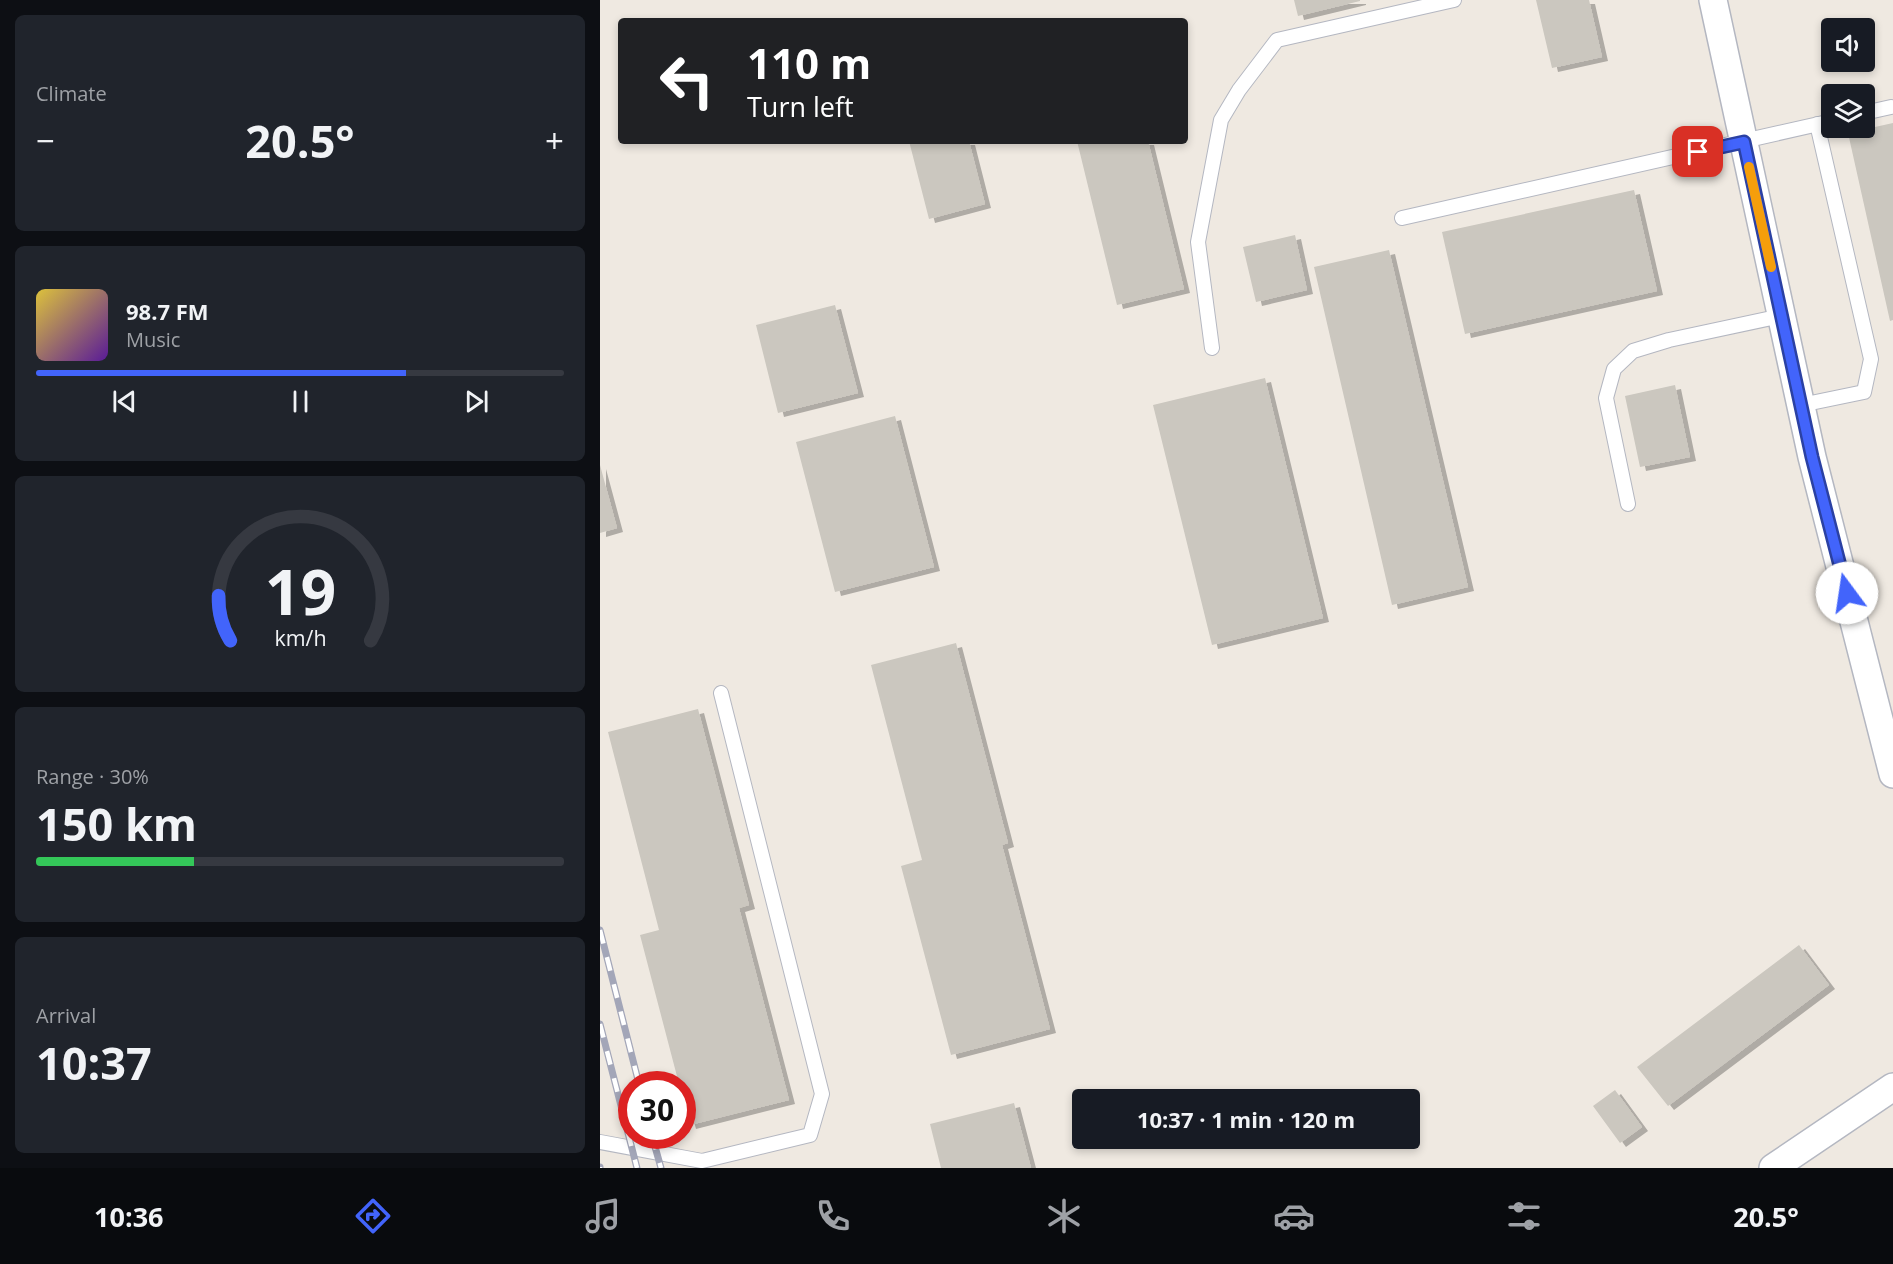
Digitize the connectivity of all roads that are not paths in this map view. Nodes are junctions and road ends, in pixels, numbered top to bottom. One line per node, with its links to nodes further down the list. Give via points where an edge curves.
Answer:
1 (1454, 0): 10 (lane, via 1277,40 1239,90 1221,120 1198,242)
2 (1713, 0): 7 (street)
3 (1891, 107): 4 (lane)
4 (1875, 111)
5 (1821, 123): 6 (lane)
6 (1816, 124): 7 (lane); 11 (lane, via 1871,359 1864,392)
7 (1744, 142): 8 (lane); 9 (street)
8 (1402, 219)
9 (1781, 316): 11 (street); 12 (lane, via 1633,351 1614,369 1606,398)
10 (1212, 348)
11 (1801, 405): 14 (street)
12 (1628, 504)
13 (721, 693): 16 (lane, via 822,1094 810,1135 702,1161)
14 (1893, 774)
15 (1893, 1088): 17 (street)
16 (600, 1142)
17 (1773, 1168)

